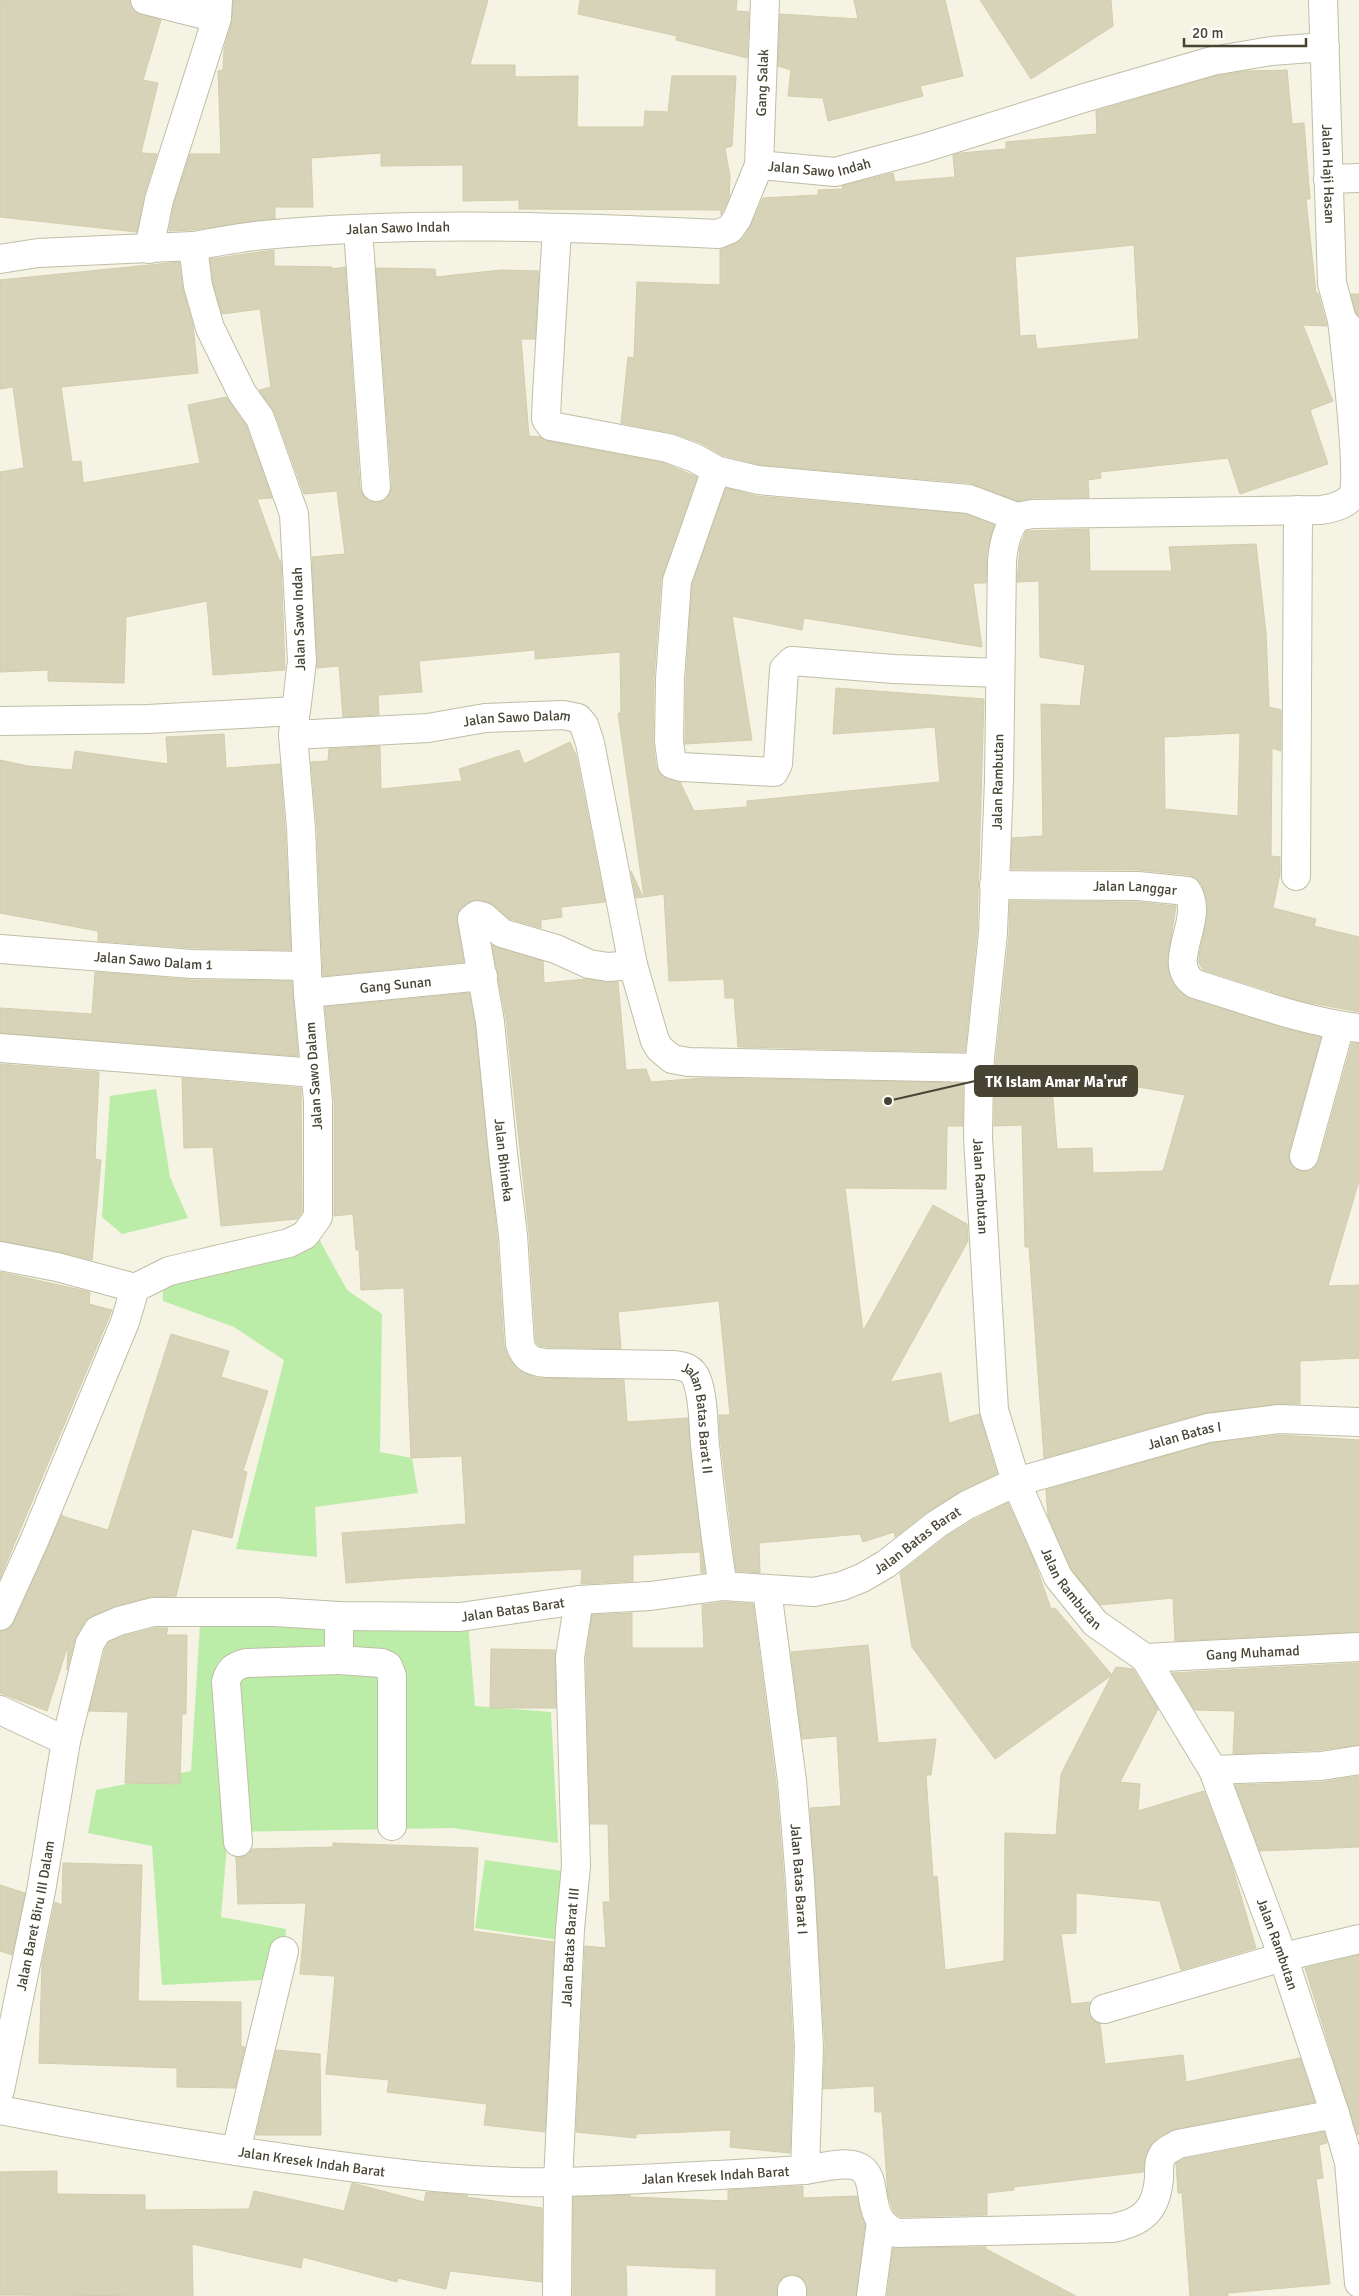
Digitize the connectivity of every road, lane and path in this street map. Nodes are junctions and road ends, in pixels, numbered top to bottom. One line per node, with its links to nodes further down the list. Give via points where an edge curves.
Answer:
1 (145, 0): 4 (street)
2 (765, 0): 6 (street, Gang Salak)
3 (1323, 0): 5 (street, Jalan Haji Hasan)
4 (218, 9): 12 (street, via 159,200)
5 (1325, 47): 6 (street, Jalan Sawo Indah, via 1271,51 1212,61 835,172); 8 (street, Jalan Haji Hasan)
6 (760, 165): 10 (street, Jalan Sawo Indah, via 737,220 730,229 718,234)
7 (1359, 178): 8 (street)
8 (1328, 179): 14 (street, Jalan Haji Hasan, via 1332,283)
9 (358, 229): 10 (street, Jalan Sawo Indah, via 475,225); 11 (street, Jalan Sawo Indah, via 263,235); 16 (street)
10 (557, 229): 15 (street, via 548,424 668,448)
11 (193, 246): 12 (street); 21 (street, Jalan Sawo Indah, via 198,286 210,328 242,393 260,418 294,514 302,661)
12 (149, 249): 13 (street, via 38,253)
13 (0, 259)
14 (1350, 329): 17 (street, via 1357,483 1347,502 1321,510)
15 (716, 470): 18 (street, via 758,480 969,500); 19 (street, via 677,581 670,679 672,764 774,772 778,764 784,668 792,661)
16 (376, 487)
17 (1298, 510): 18 (street); 22 (street)
18 (1017, 517): 19 (street, Jalan Rambutan, via 1004,539)
19 (1000, 673): 23 (street, Jalan Rambutan)
20 (0, 721): 21 (street, via 148,719)
21 (294, 723): 25 (street, Jalan Sawo Dalam, via 428,728 468,720 526,715 578,718 590,743); 26 (street, Jalan Sawo Dalam)
22 (1296, 876)
23 (994, 885): 29 (street, Jalan Langgar, via 1138,886 1187,891 1192,910 1184,975 1195,984); 31 (street, Jalan Rambutan, via 993,933)
24 (0, 949): 26 (street, Jalan Sawo Dalam 1, via 192,964)
25 (633, 965): 27 (street, Jalan Bhineka, via 608,967 589,964 556,949 502,933 479,915 472,922); 31 (street, via 655,1041 672,1059 688,1062)
26 (307, 966): 28 (street, Jalan Sawo Dalam)
27 (483, 976): 28 (street, Gang Sunan); 36 (street, Jalan Bhineka, via 513,1235)
28 (308, 993): 32 (street, Jalan Sawo Dalam)
29 (1349, 1027): 33 (street)
30 (0, 1048): 32 (street)
31 (979, 1068): 38 (street, Jalan Rambutan, via 980,1190 994,1410)
32 (315, 1074): 35 (street, Jalan Sawo Dalam, via 318,1217 305,1235 289,1244 169,1271)
33 (1304, 1156)
34 (0, 1256): 35 (street)
35 (135, 1288): 42 (street, via 125,1322)
36 (520, 1344): 39 (street, Jalan Batas Barat II, via 524,1356 532,1361 566,1365 673,1365 691,1370 697,1379 702,1405)
37 (1359, 1422): 38 (street, Jalan Batas I, via 1280,1419 1208,1428)
38 (1016, 1482): 40 (street, Jalan Batas Barat, via 967,1505 862,1578 814,1592); 45 (street, Jalan Rambutan, via 1058,1577 1095,1623)
39 (722, 1586): 40 (street, Jalan Batas Barat); 41 (street, Jalan Batas Barat, via 650,1596)
40 (767, 1590): 62 (street, Jalan Batas Barat I, via 792,1781 800,1880 808,2047)
41 (579, 1600): 43 (street, Jalan Batas Barat, via 460,1617); 63 (street, Jalan Batas Barat III, via 570,1657 576,1866)
42 (0, 1616)
43 (339, 1616): 46 (street); 48 (street, Jalan Batas Barat, via 275,1612 153,1612 98,1630 90,1643)
44 (1359, 1647): 45 (street, Gang Muhamad)
45 (1145, 1658): 50 (street, Jalan Rambutan)
46 (339, 1660): 51 (street, via 382,1663 388,1666 392,1676); 52 (street, via 246,1662 228,1673 226,1682)
47 (0, 1710): 48 (street)
48 (66, 1741): 57 (street, Jalan Baret Biru III Dalam, via 43,1882)
49 (1359, 1760): 50 (street, via 1321,1766)
50 (1213, 1770): 55 (street, Jalan Rambutan)
51 (392, 1826)
52 (238, 1842)
53 (1359, 1939): 55 (street)
54 (284, 1951): 60 (street)
55 (1283, 1957): 56 (street); 59 (street, Jalan Rambutan)
56 (1104, 2009)
57 (0, 2090)
58 (0, 2110): 60 (street, Jalan Kresek Indah Barat)
59 (1335, 2114): 61 (street, Jalan Rambutan); 64 (street, via 1178,2144 1165,2152 1159,2163 1156,2198 1145,2216 1131,2225 897,2233)
60 (236, 2151): 63 (street, Jalan Kresek Indah Barat, via 391,2173 466,2180)
61 (1354, 2161): 65 (street, Jalan Rambutan)
62 (805, 2170): 63 (street, Jalan Kresek Indah Barat); 64 (street, Jalan Kresek Indah Barat, via 848,2164 860,2168 870,2181)
63 (558, 2182): 66 (street, Jalan Batas Barat III)
64 (881, 2222): 67 (street)
65 (1359, 2283)
66 (557, 2296)
67 (871, 2296)

